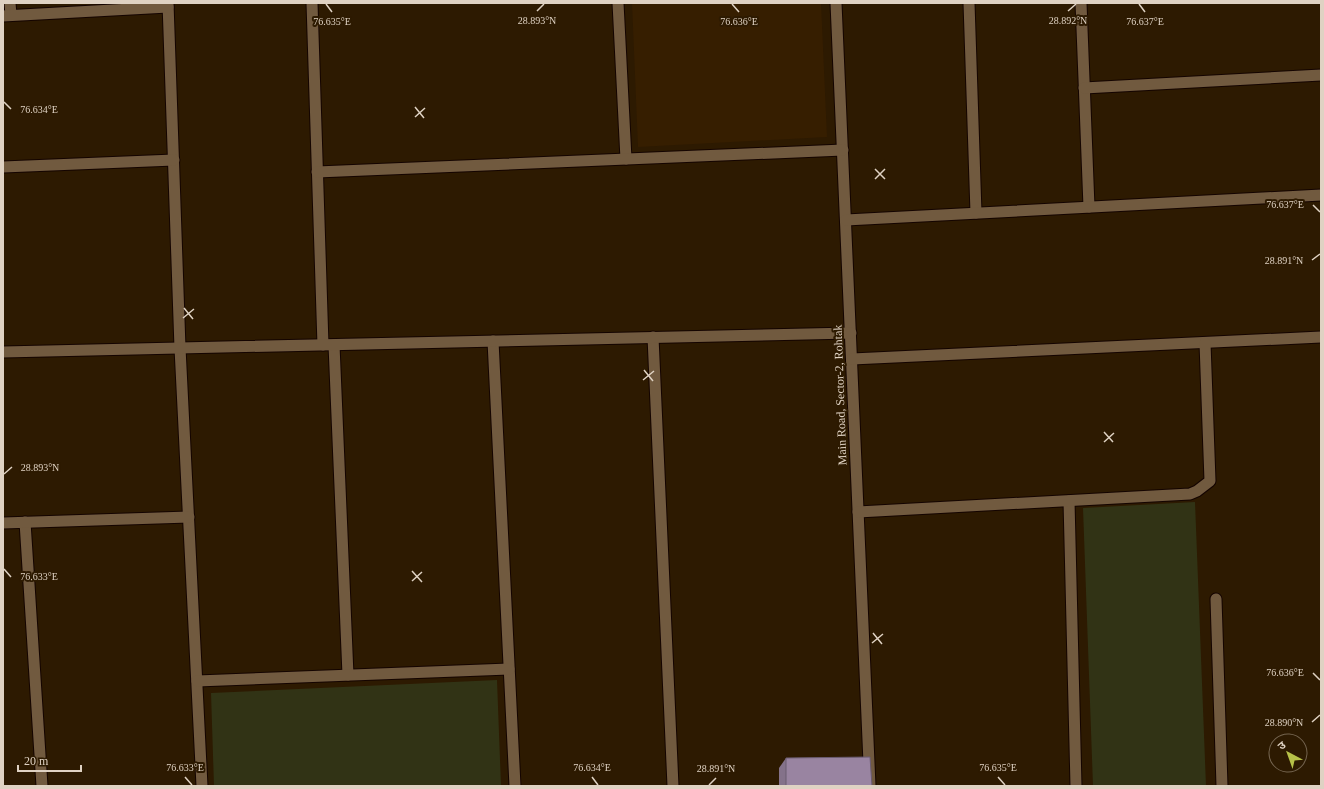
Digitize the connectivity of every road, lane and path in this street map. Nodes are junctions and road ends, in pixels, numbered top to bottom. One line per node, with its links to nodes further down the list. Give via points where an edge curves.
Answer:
1 (10, 3): 8 (street)
2 (312, 3): 15 (street)
3 (618, 3): 12 (street)
4 (836, 3): 11 (street, Main Road, Sector-2, Rohtak)
5 (969, 3): 18 (street)
6 (1081, 3): 10 (street)
7 (168, 5): 8 (street); 13 (street)
8 (7, 16)
9 (1321, 75): 10 (street)
10 (1084, 88): 17 (street)
11 (843, 150): 12 (street); 19 (street, Main Road, Sector-2, Rohtak)
12 (626, 159): 15 (street)
13 (174, 160): 14 (street); 26 (street)
14 (3, 167)
15 (317, 172): 25 (street)
16 (1321, 195): 17 (street)
17 (1089, 207): 18 (street)
18 (976, 213): 19 (street)
19 (846, 220): 20 (street, Main Road, Sector-2, Rohtak)
20 (850, 333): 21 (street); 28 (street, Main Road, Sector-2, Rohtak)
21 (653, 337): 23 (street); 41 (street)
22 (1321, 337): 24 (street)
23 (493, 341): 25 (street); 35 (street)
24 (1205, 343): 28 (street); 29 (street, via 1210,481 1190,494)
25 (329, 345): 26 (street); 36 (street)
26 (180, 348): 27 (street); 31 (street)
27 (3, 352)
28 (852, 359): 30 (street, Main Road, Sector-2, Rohtak)
29 (1069, 501): 30 (street); 43 (street)
30 (858, 512): 42 (street, Main Road, Sector-2, Rohtak)
31 (189, 517): 32 (street); 37 (street)
32 (25, 522): 33 (street); 38 (street)
33 (3, 523)
34 (1216, 599): 44 (street)
35 (509, 669): 36 (street); 40 (street)
36 (348, 675): 37 (street)
37 (197, 681): 39 (street)
38 (42, 786)
39 (202, 786)
40 (515, 786)
41 (673, 786)
42 (870, 786)
43 (1076, 786)
44 (1222, 786)

